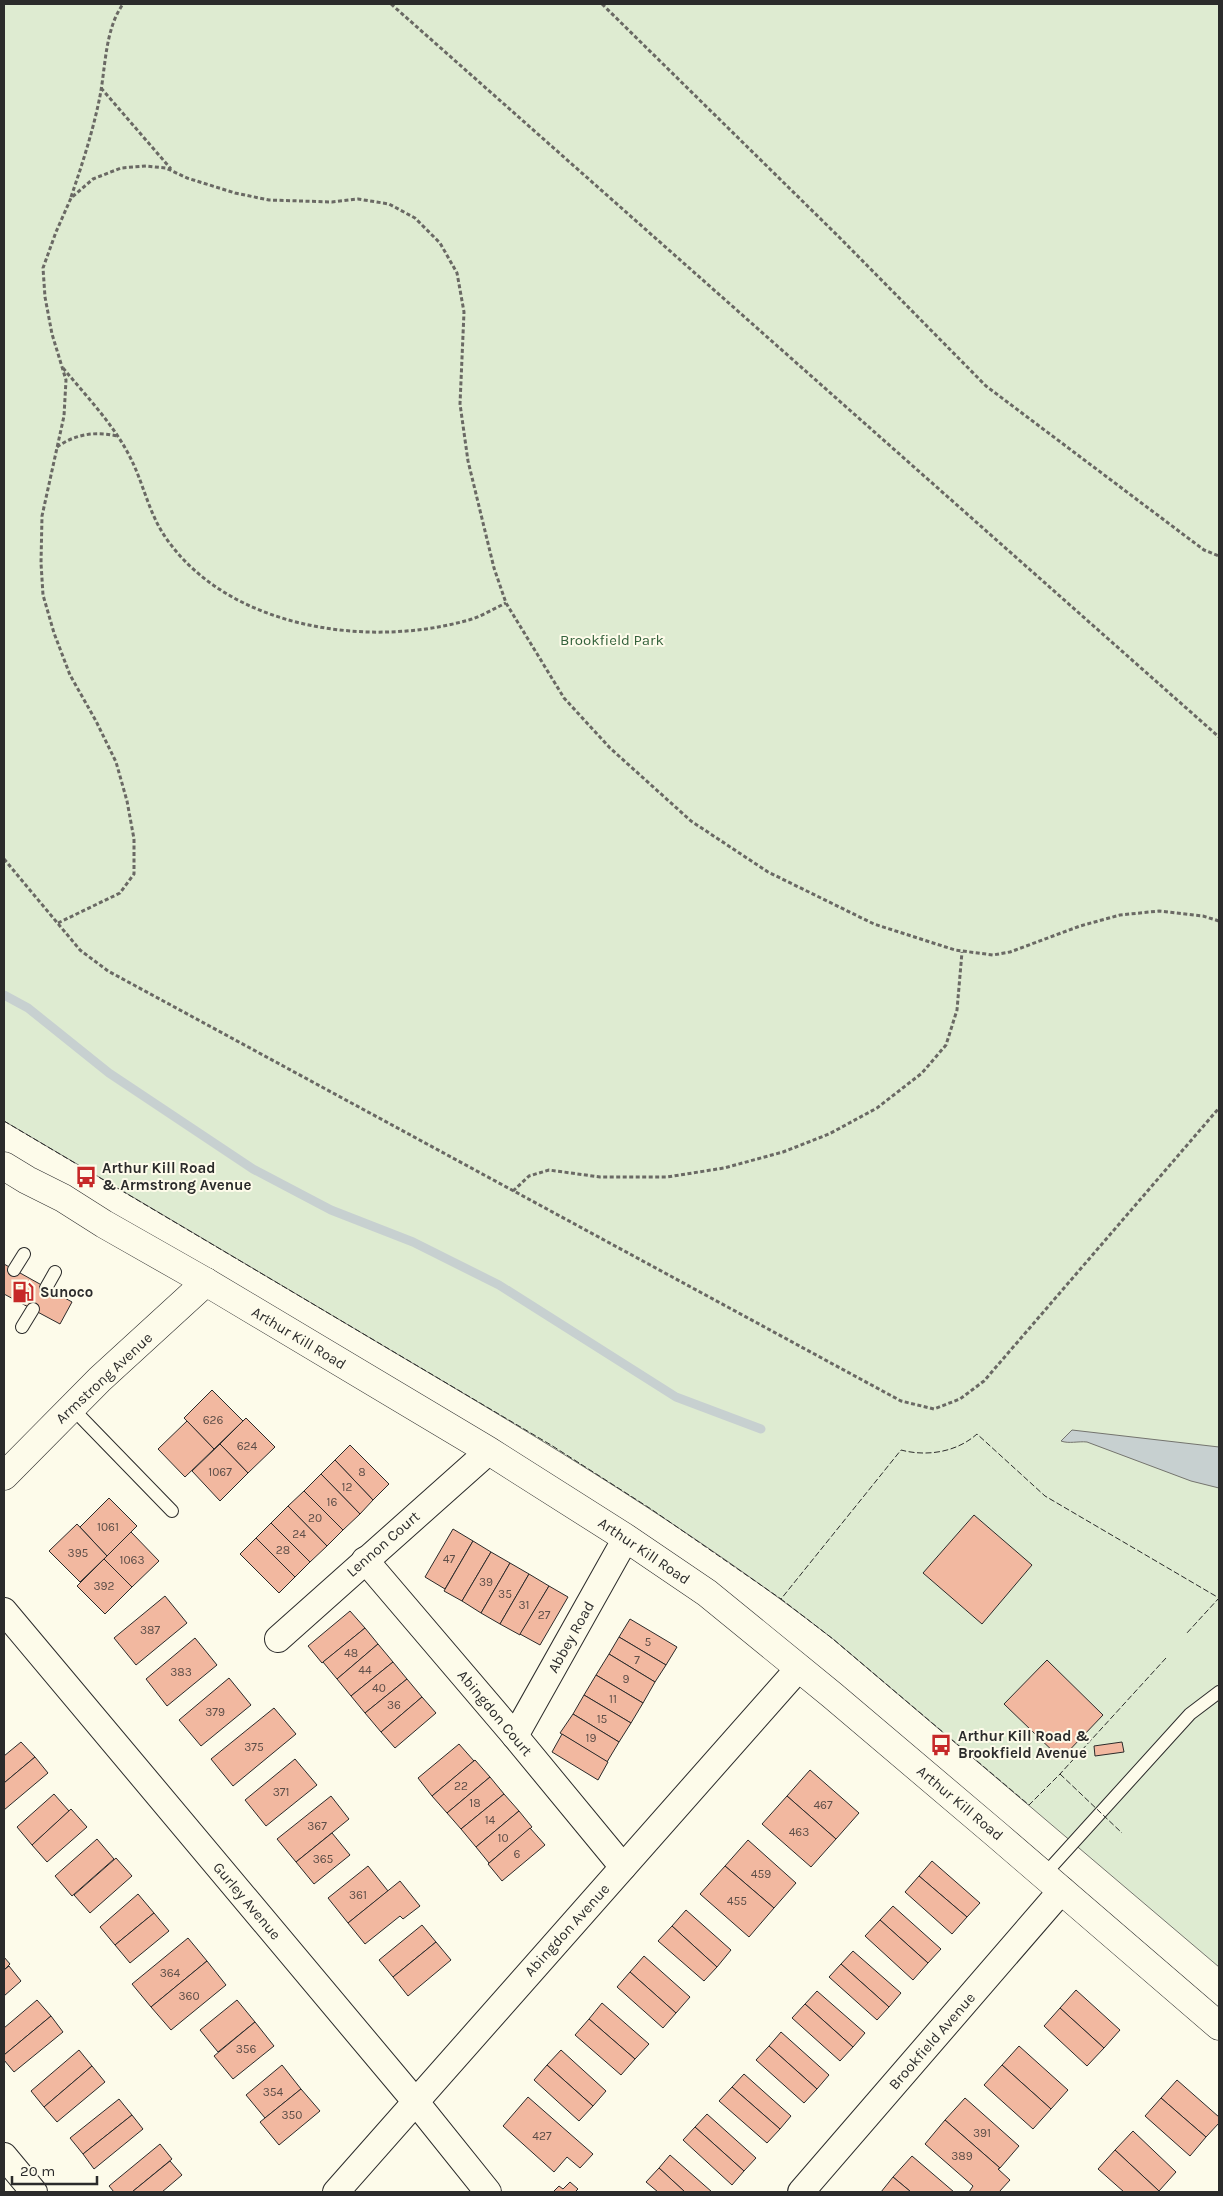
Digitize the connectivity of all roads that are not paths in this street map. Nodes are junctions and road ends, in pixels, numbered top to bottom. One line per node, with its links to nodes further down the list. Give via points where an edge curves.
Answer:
1 (4, 1166): 5 (street, Arthur Kill Road)
2 (24, 1254): 3 (lane)
3 (14, 1270)
4 (55, 1272): 6 (lane)
5 (206, 1282): 9 (street, Armstrong Avenue); 10 (street, Arthur Kill Road)
6 (46, 1288)
7 (33, 1309): 8 (lane)
8 (22, 1327)
9 (71, 1408): 11 (street, Armstrong Avenue); 12 (lane)
10 (489, 1451): 13 (street, Arthur Kill Road); 14 (street, Lennon Court)
11 (4, 1476)
12 (172, 1511)
13 (626, 1538): 17 (street, Arthur Kill Road, via 707,1593); 19 (street, Abbey Road)
14 (365, 1560): 16 (street, Lennon Court); 19 (street, Abingdon Court)
15 (4, 1610): 23 (street, Gurley Avenue)
16 (278, 1639)
17 (800, 1668): 20 (street, Abingdon Avenue); 21 (street, Arthur Kill Road)
18 (1219, 1692): 21 (lane, via 1190,1714)
19 (516, 1736): 20 (street, Abingdon Court)
20 (623, 1867): 23 (street, Abingdon Avenue)
21 (1053, 1882): 22 (street, Arthur Kill Road); 28 (street, Brookfield Avenue)
22 (1219, 2026)
23 (415, 2101): 26 (street, Abingdon Avenue); 27 (street, Gurley Avenue)
24 (4, 2156): 25 (street)
25 (34, 2192)
26 (336, 2192)
27 (488, 2192)
28 (801, 2192)

